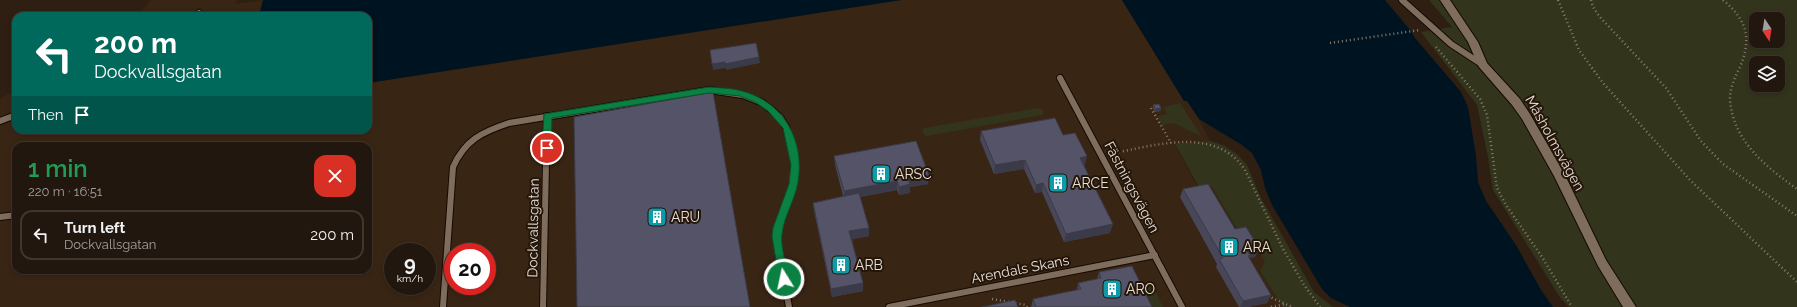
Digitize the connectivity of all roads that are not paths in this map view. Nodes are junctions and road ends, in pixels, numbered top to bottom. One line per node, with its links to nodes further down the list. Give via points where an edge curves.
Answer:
1 (1402, 0): 3 (lane, via 1433,29)
2 (1445, 0): 3 (street, Måsholmsvägen, via 1473,42)
3 (1483, 66): 16 (street, Måsholmsvägen, via 1516,102 1526,117 1559,175 1602,263)
4 (1060, 78): 10 (lane, Fästningsvägen)
5 (12, 116): 7 (lane)
6 (548, 116): 11 (lane, via 509,123 488,130 468,142 458,154 453,167); 12 (lane, Dockvallsgatan); 13 (lane, via 709,90 741,93 765,104 787,127 793,148 793,184 776,236)
7 (0, 121)
8 (12, 215): 9 (lane)
9 (0, 217)
10 (1155, 255): 14 (lane, Arendals Skans); 15 (lane, Fästningsvägen)
11 (443, 307)
12 (543, 307)
13 (789, 307)
14 (889, 307)
15 (1182, 307)
16 (1630, 307)

